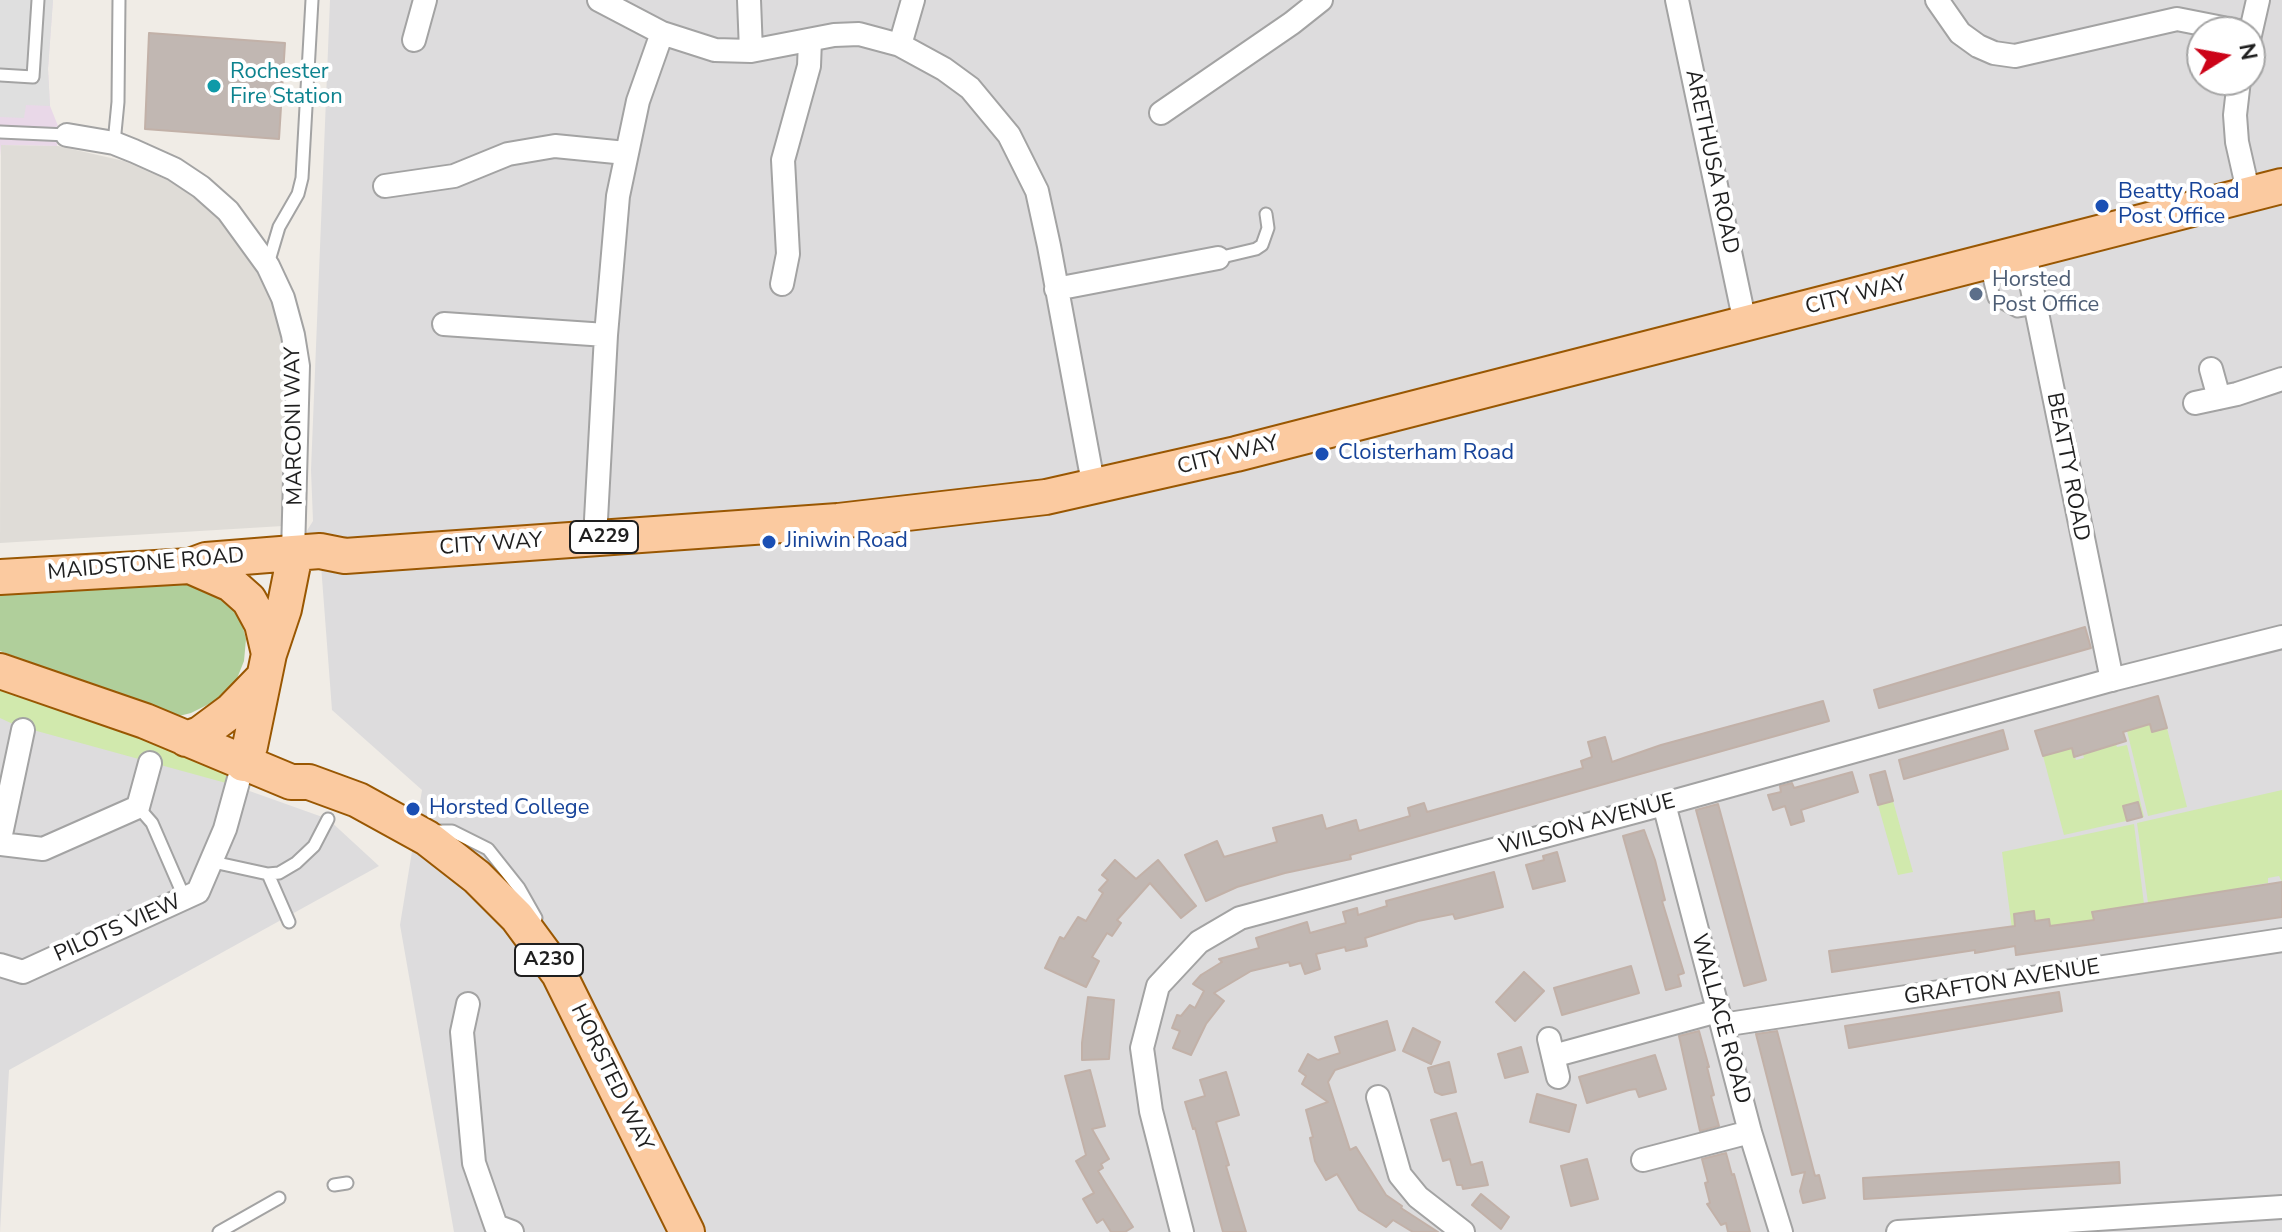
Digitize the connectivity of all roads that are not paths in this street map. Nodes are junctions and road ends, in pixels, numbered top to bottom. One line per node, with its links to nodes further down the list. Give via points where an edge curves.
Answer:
1 (38, 0): 17 (lane, via 33,77)
2 (119, 0): 22 (lane)
3 (312, 0): 31 (lane, via 302,178)
4 (425, 0): 13 (street)
5 (599, 0): 12 (street)
6 (749, 0): 16 (street)
7 (913, 0): 15 (street)
8 (1321, 0): 19 (street)
9 (1677, 0): 35 (street, ARETHUSA ROAD)
10 (1937, 0): 11 (street, via 1960,33 1978,46 2015,56)
11 (2186, 21)
12 (662, 33): 16 (street, via 715,50); 23 (street)
13 (414, 40)
14 (810, 40): 15 (street, via 859,34); 16 (street); 32 (street, via 809,66 783,160 788,254)
15 (900, 45): 33 (street, via 970,88 1009,135 1037,191)
16 (751, 51)
17 (0, 75)
18 (2238, 96): 26 (street, via 2236,129)
19 (1161, 113)
20 (0, 132): 21 (lane)
21 (67, 135): 22 (street, MARCONI WAY)
22 (114, 143): 31 (street, MARCONI WAY, via 201,187 228,211)
23 (626, 153): 24 (street, via 555,146 508,154 454,176); 37 (street)
24 (385, 186)
25 (2282, 186): 26 (main road, CITY WAY / A229)
26 (2249, 195): 28 (main road, CITY WAY / A229)
27 (1266, 214): 29 (lane, via 1262,245)
28 (2025, 254): 30 (main road, CITY WAY / A229); 34 (street, BEATTY ROAD)
29 (1218, 258): 33 (street)
30 (1986, 264): 34 (lane, via 1994,298 2017,311); 35 (main road, CITY WAY / A229)
31 (268, 266): 44 (street, MARCONI WAY, via 283,298 298,366)
32 (782, 284)
33 (1056, 289): 42 (street)
34 (2036, 308): 52 (street, BEATTY ROAD)
35 (1745, 323): 42 (main road, CITY WAY / A229)
36 (444, 324): 37 (street)
37 (606, 335): 43 (street)
38 (2211, 369): 40 (street)
39 (2282, 379): 40 (street)
40 (2219, 398): 41 (street)
41 (2195, 403)
42 (1094, 488): 43 (main road, CITY WAY / A229, via 920,513)
43 (595, 538): 45 (main road, CITY WAY / A229)
44 (293, 553): 45 (main road, CITY WAY / A229); 46 (main road, MAIDSTONE ROAD / A229); 48 (main road)
45 (345, 556): 48 (main road, via 314,577)
46 (190, 566): 47 (main road, MAIDSTONE ROAD / A229); 51 (main road, via 231,584 249,600 262,624)
47 (0, 577)
48 (284, 609): 51 (main road)
49 (2282, 637): 52 (street, WILSON AVENUE)
50 (0, 671): 54 (main road)
51 (264, 678): 54 (main road, via 231,711); 56 (main road); 57 (main road, via 271,744)
52 (2112, 680): 58 (street, WILSON AVENUE)
53 (23, 730): 61 (street)
54 (186, 739): 56 (main road)
55 (150, 763): 59 (street)
56 (243, 764): 57 (main road, HORSTED WAY / A230, via 291,782); 62 (street, PILOTS VIEW)
57 (309, 782): 78 (main road, HORSTED WAY / A230, via 358,800 418,832 477,877 517,917 559,974)
58 (1664, 804): 69 (street, WALLACE ROAD); 81 (street, WILSON AVENUE, via 1240,918 1199,942 1158,986 1142,1048 1151,1111)
59 (138, 807): 61 (street, via 43,849); 64 (lane, via 152,823)
60 (328, 819): 63 (lane, via 314,846 296,863)
61 (0, 836)
62 (213, 862): 63 (lane); 64 (street, PILOTS VIEW, via 201,889)
63 (268, 874): 65 (lane)
64 (185, 899): 67 (street, PILOTS VIEW, via 23,972)
65 (289, 922)
66 (2282, 940): 69 (street, GRAFTON AVENUE)
67 (0, 965)
68 (468, 1004): 80 (street, via 462,1032 474,1163 496,1226)
69 (1720, 1018): 70 (street, GRAFTON AVENUE); 72 (street, WALLACE ROAD)
70 (1553, 1057)
71 (1378, 1097): 82 (street, via 1400,1175 1418,1197)
72 (1750, 1132): 73 (street); 83 (street, WALLACE ROAD)
73 (1643, 1160)
74 (347, 1183): 75 (lane)
75 (334, 1185)
76 (279, 1198): 79 (lane)
77 (2282, 1207): 84 (street)
78 (681, 1230)
79 (219, 1232)
80 (512, 1232)
81 (1182, 1232)
82 (1463, 1232)
83 (1781, 1232)
84 (1898, 1232)

